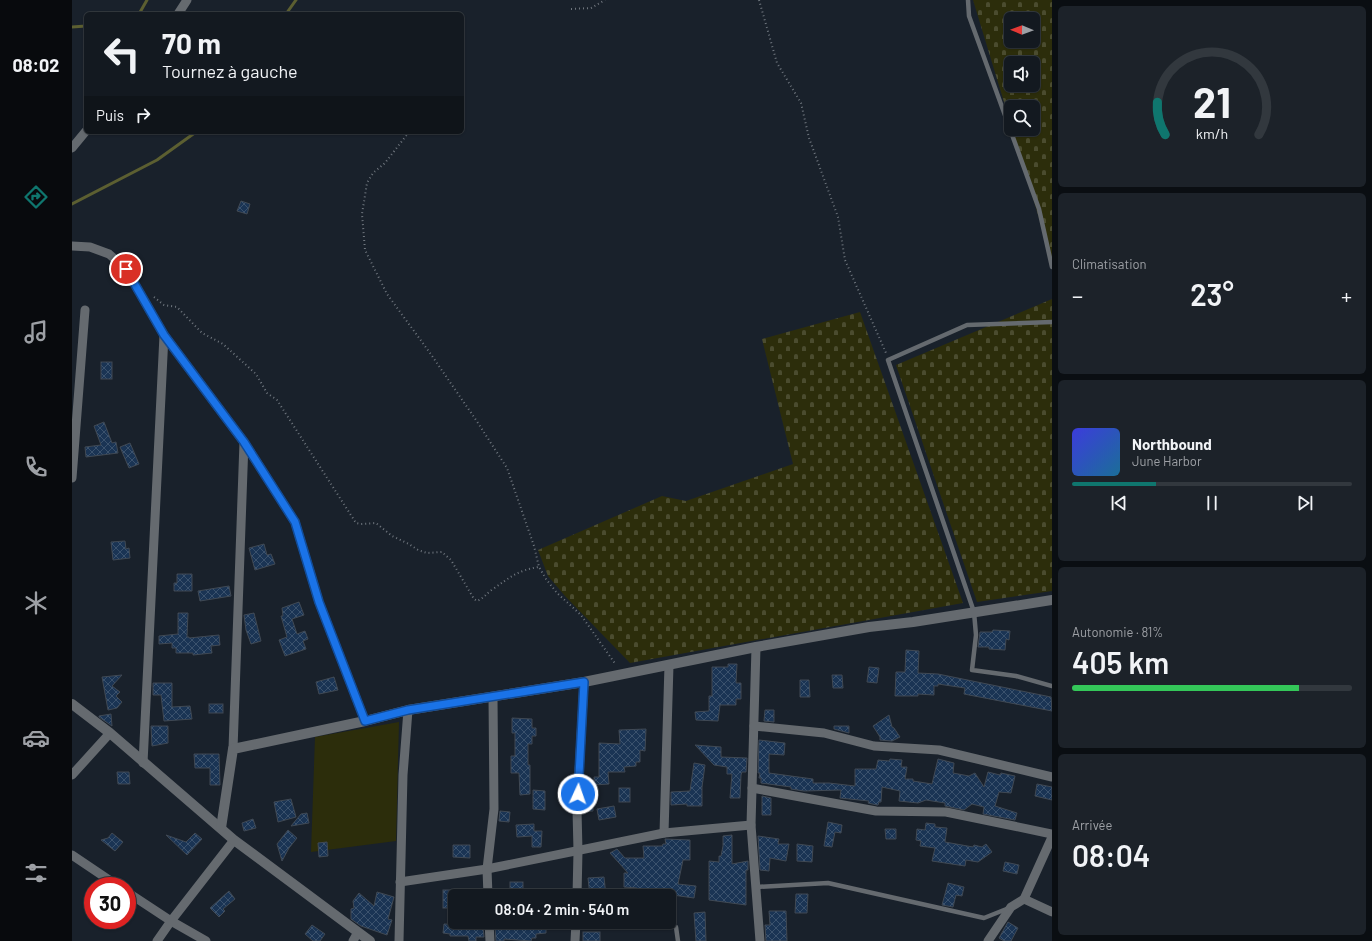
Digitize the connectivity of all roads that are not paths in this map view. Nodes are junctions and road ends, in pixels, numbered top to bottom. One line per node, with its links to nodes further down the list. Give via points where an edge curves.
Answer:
1 (187, 0): 3 (street)
2 (968, 0): 7 (lane, via 969,16 1039,209)
3 (179, 12)
4 (84, 133): 5 (street)
5 (73, 147)
6 (72, 246): 10 (street, via 90,247 109,254 126,269)
7 (1052, 267)
8 (85, 310): 12 (street)
9 (1052, 322): 14 (lane, via 967,325 888,360)
10 (164, 335): 11 (street); 26 (street)
11 (244, 442): 22 (street, via 295,522 319,602); 25 (street)
12 (72, 478)
13 (1052, 600): 14 (street)
14 (974, 612): 15 (street); 18 (lane, via 976,635 972,670 1016,676)
15 (756, 647): 16 (street); 23 (street)
16 (669, 664): 17 (street); 32 (street)
17 (584, 682): 19 (street); 35 (street, via 577,810)
18 (1052, 686)
19 (493, 697): 21 (street); 37 (street, via 494,809)
20 (72, 704): 24 (street)
21 (408, 710): 22 (street); 39 (street)
22 (365, 721): 25 (street)
23 (754, 726): 28 (street, via 824,733 874,746 939,750); 29 (street)
24 (110, 733): 26 (street); 27 (street)
25 (233, 749): 31 (street)
26 (144, 763): 31 (street)
27 (73, 772)
28 (1052, 778)
29 (752, 788): 30 (street); 33 (street, via 876,811 946,812)
30 (751, 824): 32 (street); 40 (street)
31 (221, 828): 34 (street)
32 (664, 833): 35 (street)
33 (1052, 836): 44 (street)
34 (234, 840): 47 (street); 51 (street)
35 (578, 850): 37 (street); 42 (street)
36 (72, 855): 38 (street)
37 (486, 869): 39 (street); 41 (street)
38 (105, 877)
39 (400, 882): 55 (street)
40 (756, 887): 45 (lane, via 828,883 984,918); 59 (street)
41 (487, 889)
42 (576, 889)
43 (136, 898): 47 (street)
44 (1024, 899): 45 (street); 46 (street)
45 (1010, 907): 60 (street)
46 (1052, 912)
47 (171, 921): 52 (street); 53 (street)
48 (676, 927): 58 (lane)
49 (489, 929): 56 (street)
50 (576, 929): 57 (street)
51 (355, 937): 54 (street)
52 (157, 941)
53 (206, 941)
54 (370, 941)
55 (399, 941)
56 (490, 941)
57 (575, 941)
58 (678, 941)
59 (760, 941)
60 (988, 941)

